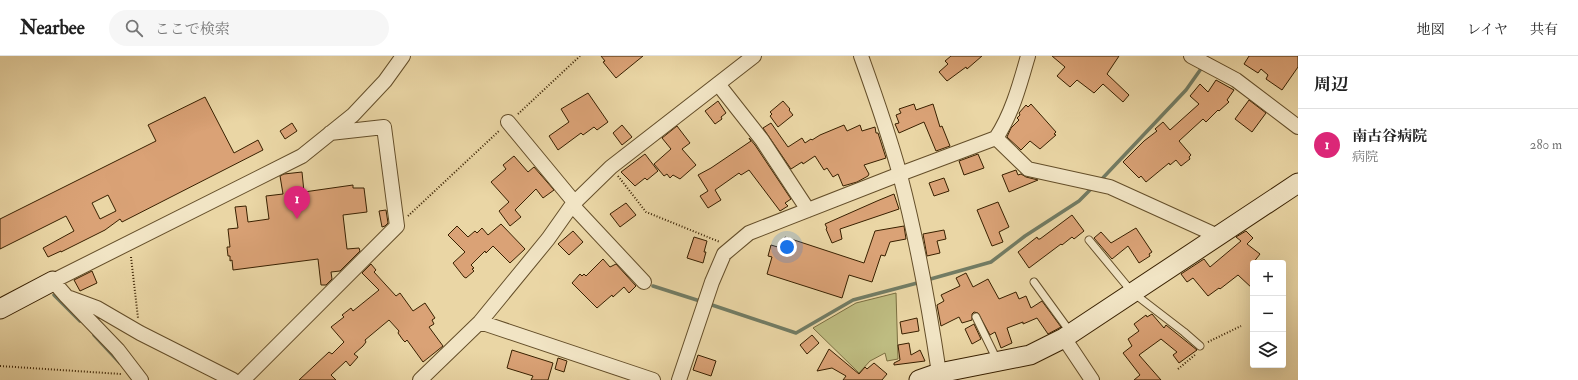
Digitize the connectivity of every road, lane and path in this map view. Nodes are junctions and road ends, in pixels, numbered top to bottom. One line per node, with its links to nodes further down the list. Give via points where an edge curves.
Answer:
1 (403, 56): 11 (street, via 385,81 353,115)
2 (580, 56): 9 (path)
3 (754, 56): 8 (street)
4 (861, 56): 14 (street)
5 (1028, 56): 12 (street, via 1016,98)
6 (1192, 56): 7 (street)
7 (1207, 59): 10 (street)
8 (718, 84): 13 (street); 17 (street, via 762,140)
9 (508, 122): 16 (street); 18 (path)
10 (1298, 127)
11 (329, 134): 18 (street, via 384,127); 21 (street, via 302,156)
12 (996, 138): 14 (street); 19 (street, via 1028,169 1110,187)
13 (612, 167): 16 (street); 22 (path, via 646,212)
14 (900, 174): 17 (street); 38 (street)
15 (1298, 183): 19 (street)
16 (573, 204): 24 (street); 30 (street, via 548,239)
17 (808, 210): 22 (street, via 749,234)
18 (397, 226): 41 (street)
19 (1218, 236): 26 (street)
20 (1089, 240): 26 (lane)
21 (129, 242): 23 (street); 32 (path)
22 (733, 247): 44 (street, via 724,254 712,282)
23 (53, 281): 27 (street); 28 (street)
24 (644, 282)
25 (1034, 282): 33 (lane)
26 (1132, 292): 33 (street); 34 (lane)
27 (66, 296): 32 (street, via 97,308); 39 (street, via 118,350)
28 (0, 309)
29 (976, 317): 35 (lane)
30 (480, 322): 42 (street); 43 (street)
31 (1241, 326): 34 (path)
32 (140, 333): 40 (street)
33 (1068, 336): 35 (street, via 1030,355); 46 (street)
34 (1200, 346): 37 (path, via 1198,352)
35 (998, 362): 38 (street)
36 (0, 366): 39 (path)
37 (1178, 369)
38 (939, 372): 45 (street)
39 (139, 378)
40 (234, 380)
41 (243, 380)
42 (420, 380)
43 (652, 380)
44 (679, 380)
45 (919, 380)
46 (1092, 380)

